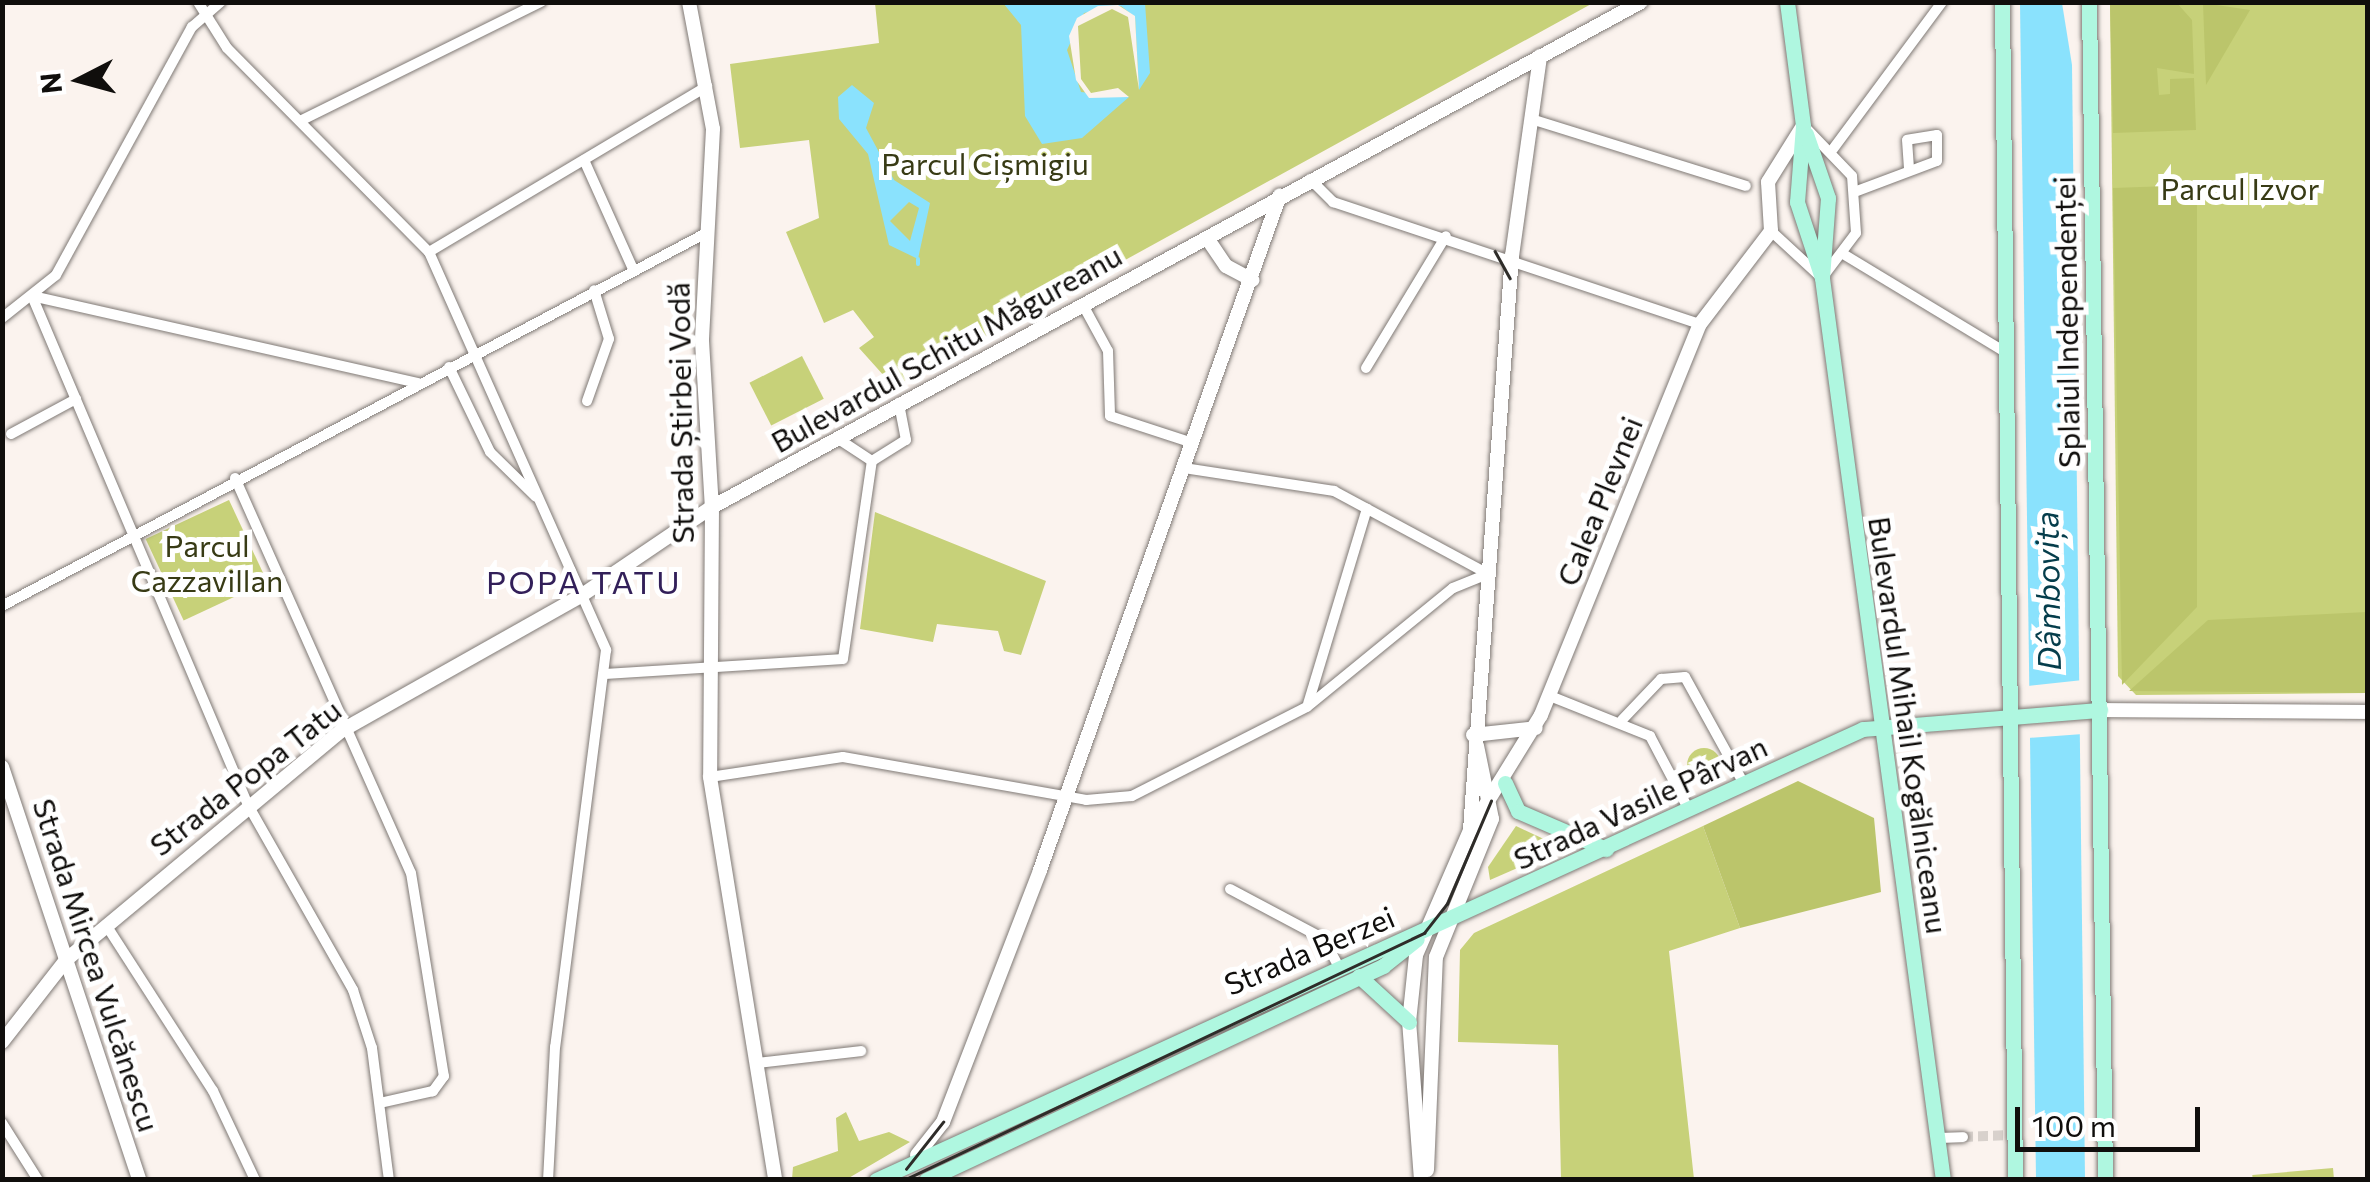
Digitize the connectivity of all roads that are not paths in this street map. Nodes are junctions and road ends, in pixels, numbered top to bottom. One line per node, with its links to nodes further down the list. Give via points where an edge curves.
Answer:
1 (198, 2): 10 (street)
2 (220, 2): 10 (street)
3 (541, 2): 14 (street)
4 (689, 2): 12 (street, Strada Știrbei Vodă)
5 (1641, 2): 11 (street, Bulevardul Schitu Măgureanu)
6 (1787, 2): 15 (main road)
7 (1942, 2): 16 (street)
8 (2002, 2): 38 (main road, Splaiul Independenței)
9 (2089, 2): 63 (main road, Splaiul Independenței)
10 (203, 14): 14 (street); 34 (street, via 56,274)
11 (1540, 56): 13 (street, Calea Plevnei); 19 (street, Bulevardul Schitu Măgureanu)
12 (708, 86): 17 (street); 24 (street, Strada Știrbei Vodă)
13 (1531, 119): 20 (street); 29 (street, Calea Plevnei)
14 (300, 121): 27 (street)
15 (1803, 126): 16 (street); 23 (street, via 1768,182); 31 (main road, Bulevardul Mihail Kogălniceanu, via 1797,202); 31 (main road, Bulevardul Mihail Kogălniceanu, via 1828,198)
16 (1832, 149): 21 (street)
17 (584, 160): 27 (street); 30 (street)
18 (1909, 168): 21 (street)
19 (1310, 180): 22 (street, Bulevardul Schitu Măgureanu); 25 (street, via 1333,202)
20 (1746, 186)
21 (1858, 191): 28 (street)
22 (1280, 196): 26 (street, Bulevardul Schitu Măgureanu); 32 (street)
23 (1771, 231): 31 (street); 37 (street, Calea Plevnei)
24 (708, 232): 30 (street); 53 (street, Strada Știrbei Vodă, via 702,340)
25 (1446, 236): 29 (street); 41 (street)
26 (1207, 238): 32 (street, via 1226,266); 35 (street, Bulevardul Schitu Măgureanu)
27 (429, 252): 39 (street)
28 (1845, 255): 31 (street); 38 (street)
29 (1512, 256): 37 (street); 56 (street, Calea Plevnei)
30 (633, 270): 33 (street)
31 (1822, 278): 67 (main road, Bulevardul Mihail Kogălniceanu)
32 (1252, 280): 48 (street)
33 (594, 290): 39 (street); 44 (street, via 609,339)
34 (32, 296): 36 (street); 42 (street); 43 (street)
35 (1083, 304): 45 (street, Bulevardul Schitu Măgureanu); 48 (street, via 1108,351 1110,416)
36 (2, 318)
37 (1700, 324): 61 (street, Calea Plevnei)
38 (2008, 353): 65 (main road, Splaiul Independenței)
39 (474, 354): 40 (street); 52 (street)
40 (449, 368): 42 (street); 52 (street, via 496,462)
41 (1366, 368)
42 (418, 383): 51 (street)
43 (76, 399): 46 (street); 55 (street)
44 (587, 401)
45 (898, 403): 47 (street, Bulevardul Schitu Măgureanu); 49 (street, via 906,440)
46 (11, 434)
47 (837, 438): 49 (street); 53 (street, Bulevardul Schitu Măgureanu)
48 (1192, 443): 50 (street)
49 (872, 460): 60 (street, via 844,660)
50 (1184, 468): 54 (street, via 1334,491); 75 (street)
51 (235, 478): 55 (street); 69 (street)
52 (537, 497): 57 (street)
53 (712, 508): 57 (street, Strada Popa Tatu); 60 (street, Strada Știrbei Vodă)
54 (1367, 509): 56 (street); 62 (street)
55 (133, 534): 58 (street); 77 (street)
56 (1487, 574): 62 (street, via 1452,588); 70 (street, Calea Plevnei)
57 (582, 594): 59 (street); 69 (street, Strada Popa Tatu)
58 (2, 606)
59 (606, 674): 60 (street); 104 (street, via 555,1047)
60 (709, 674): 72 (street, Strada Știrbei Vodă)
61 (1550, 696): 66 (street); 68 (street, Calea Plevnei)
62 (1307, 707): 75 (street, via 1132,796)
63 (2100, 710): 64 (street); 65 (main road, Strada Vasile Pârvan); 111 (main road, Splaiul Independenței)
64 (2368, 712)
65 (2021, 715): 67 (main road, Strada Vasile Pârvan); 110 (main road, Splaiul Independenței)
66 (1622, 720): 74 (street, via 1660,679 1685,677); 78 (street, via 1658,745)
67 (1881, 724): 74 (main road, Strada Vasile Pârvan); 96 (main road, Bulevardul Mihail Kogălniceanu)
68 (1536, 728): 70 (street); 73 (street, Calea Plevnei)
69 (341, 731): 77 (street, Strada Popa Tatu); 92 (street, via 411,873 443,1070 433,1091)
70 (1473, 736): 76 (street); 79 (street, Calea Plevnei)
71 (2, 768): 85 (street, Strada Mircea Vulcănescu)
72 (710, 778): 75 (street, via 843,757); 91 (street, Strada Știrbei Vodă)
73 (1505, 783): 76 (street, Calea Plevnei); 80 (main road, via 1518,811)
74 (1744, 784): 78 (main road, Strada Vasile Pârvan)
75 (1067, 796): 93 (street)
76 (1491, 801): 79 (street, Calea Plevnei); 82 (street, Calea Plevnei, via 1490,828)
77 (248, 806): 83 (street, Strada Popa Tatu); 92 (street, via 340,962 363,1016)
78 (1689, 810): 80 (main road, Strada Vasile Pârvan)
79 (1470, 830): 84 (street, Calea Plevnei)
80 (1606, 849): 82 (main road, Strada Vasile Pârvan)
81 (1230, 889): 86 (street, via 1324,939)
82 (1450, 922): 84 (main road, Strada Vasile Pârvan); 108 (street, Calea Plevnei, via 1434,967)
83 (106, 925): 85 (street, Strada Popa Tatu); 102 (street, via 213,1091)
84 (1424, 933): 86 (main road, Strada Berzei); 87 (main road, Strada Berzei); 88 (street, Calea Plevnei)
85 (66, 960): 89 (street, Strada Popa Tatu); 101 (street, Strada Mircea Vulcănescu)
86 (1337, 963): 97 (main road, Strada Berzei)
87 (1359, 976): 88 (main road); 99 (main road, Strada Berzei)
88 (1409, 1022): 108 (street, Calea Plevnei)
89 (2, 1042)
90 (861, 1052): 91 (street)
91 (758, 1063): 105 (street, Strada Știrbei Vodă)
92 (380, 1103): 103 (street)
93 (943, 1122): 97 (street); 98 (street)
94 (2, 1123): 100 (street)
95 (1963, 1137): 96 (street)
96 (1937, 1138): 109 (main road, Bulevardul Mihail Kogălniceanu)
97 (947, 1143): 98 (main road, Strada Berzei); 99 (street)
98 (917, 1155): 106 (main road, Strada Berzei)
99 (964, 1162): 107 (main road, Strada Berzei)
100 (38, 1180)
101 (139, 1180)
102 (255, 1180)
103 (389, 1180)
104 (548, 1180)
105 (775, 1180)
106 (876, 1180)
107 (926, 1180)
108 (1424, 1180)
109 (1942, 1180)
110 (2015, 1180)
111 (2105, 1180)

